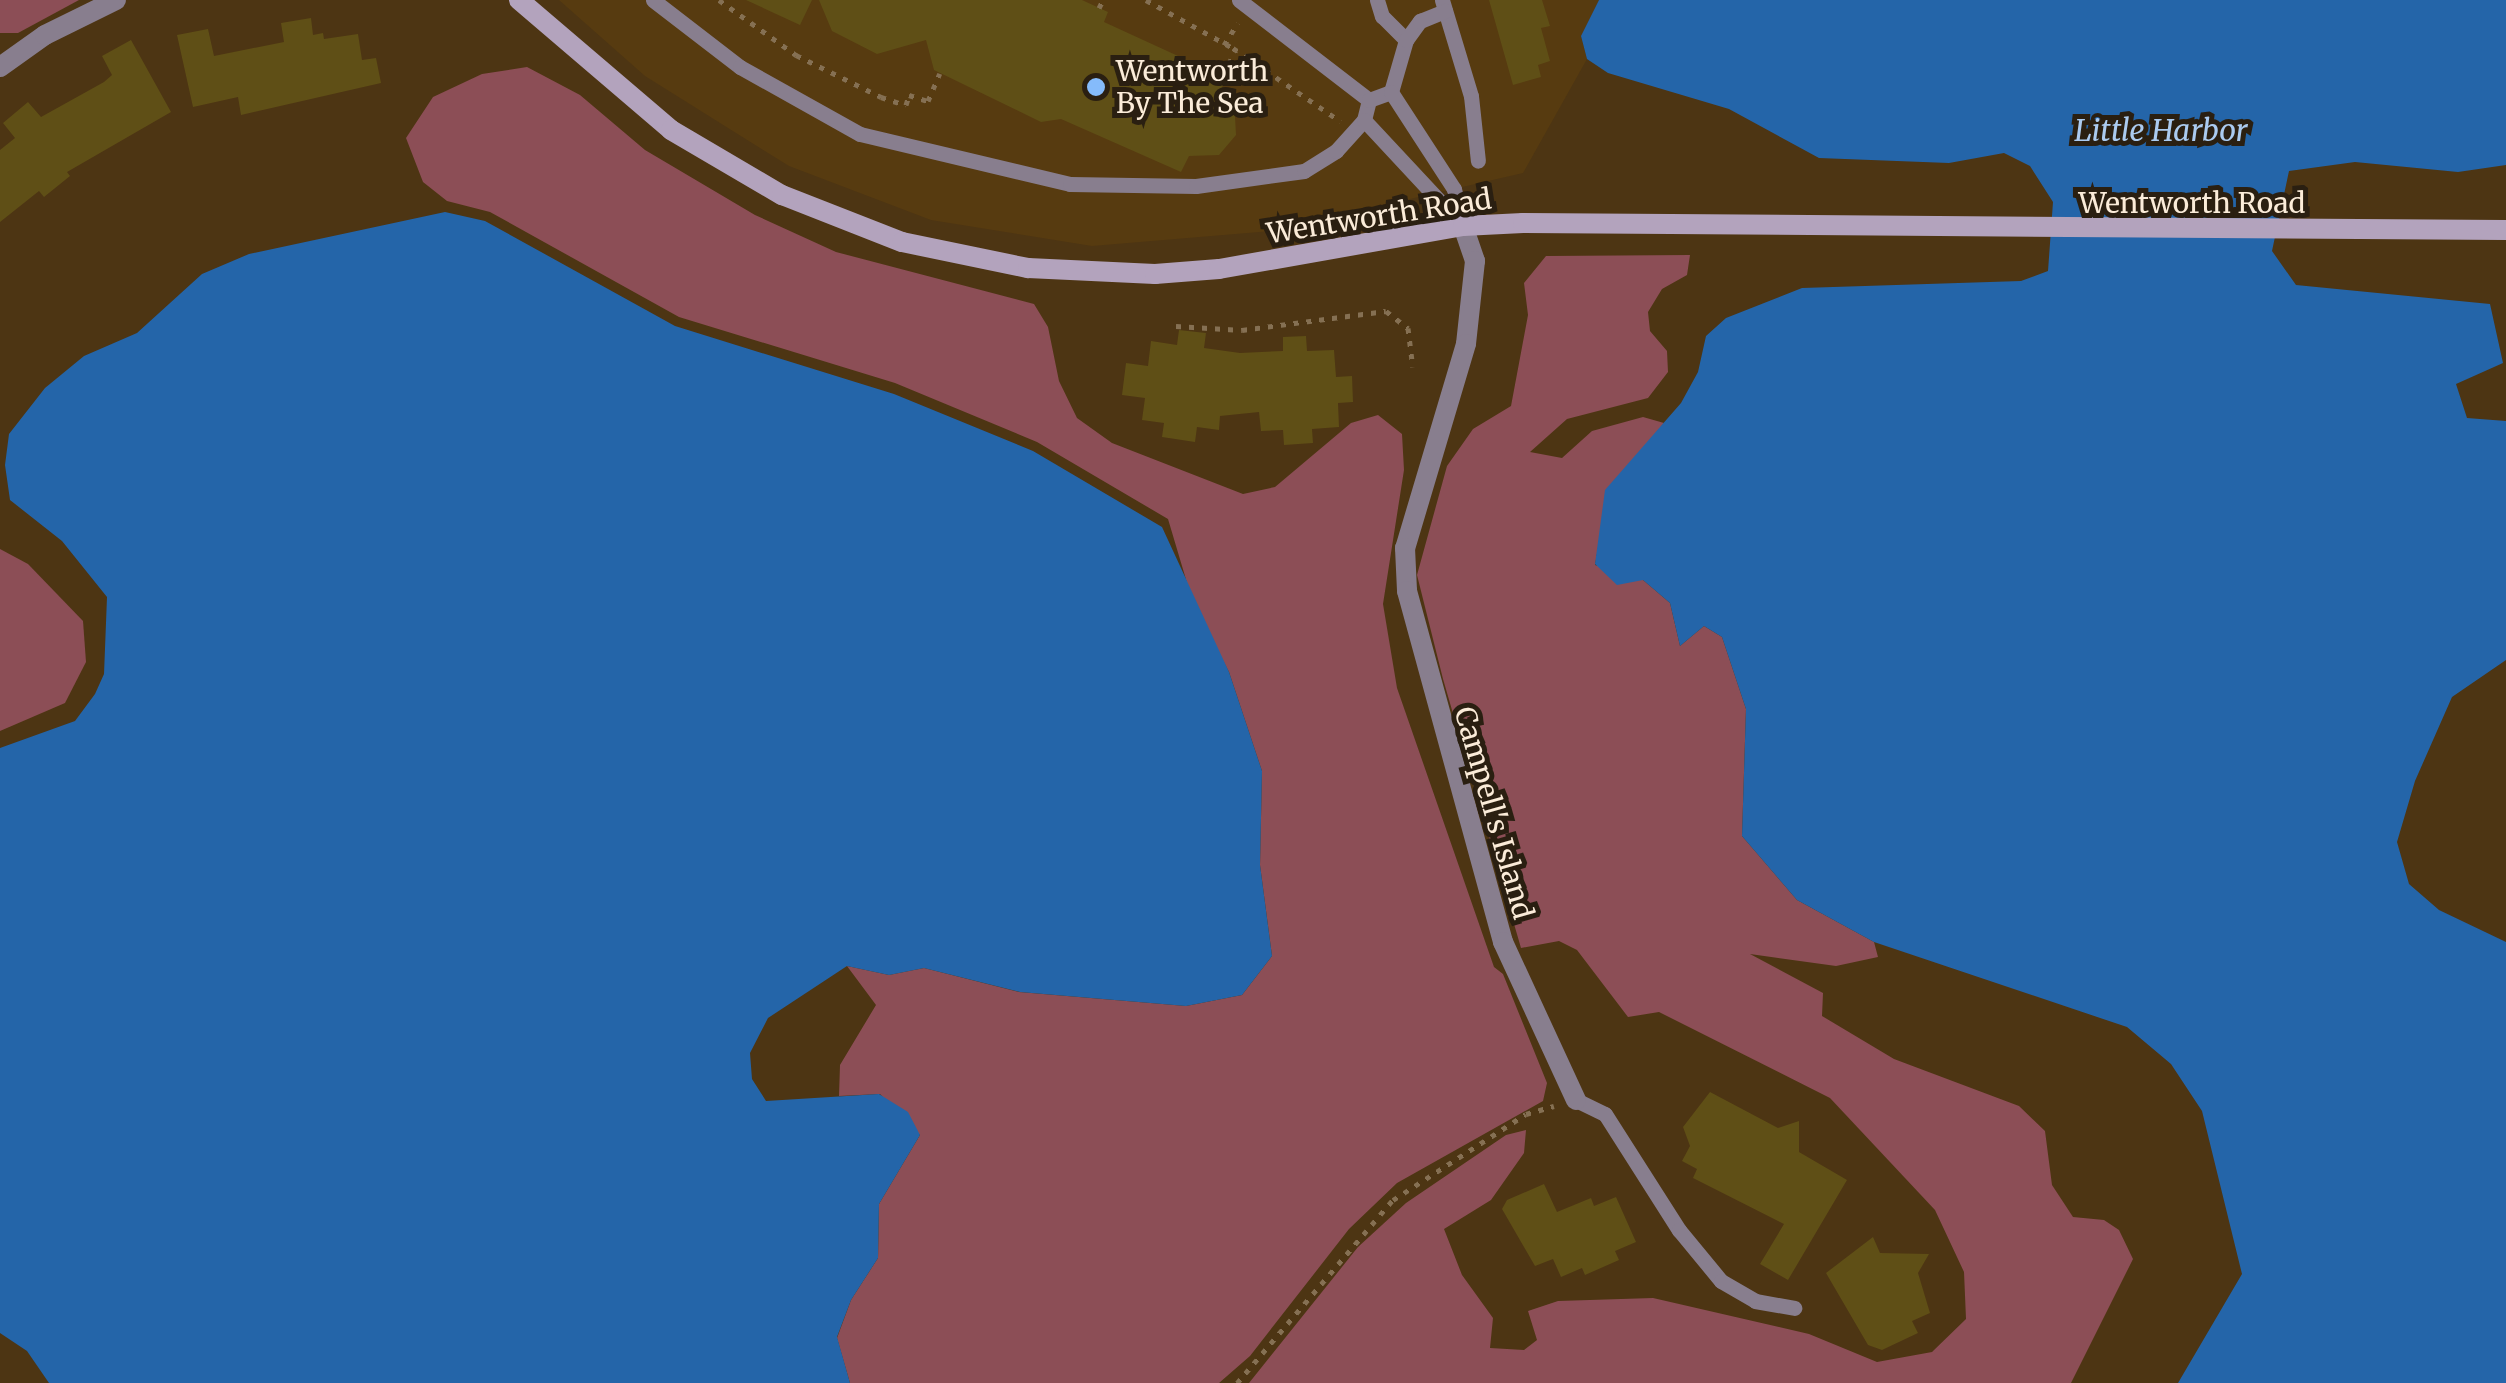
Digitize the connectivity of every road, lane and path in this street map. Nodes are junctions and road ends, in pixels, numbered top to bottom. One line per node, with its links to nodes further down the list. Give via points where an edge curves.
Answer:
1 (116, 0): 13 (street)
2 (519, 0): 20 (main road, Wentworth Road, via 618,90 725,164 841,221 964,257 1044,270 1155,274 1293,258)
3 (654, 0): 18 (lane, via 740,67 860,134 1001,172 1146,188 1284,176 1321,162)
4 (719, 0): 15 (path, via 796,55 881,97 906,105 909,95 928,101)
5 (1104, 0): 10 (path)
6 (1146, 0): 12 (path)
7 (1239, 0): 17 (lane)
8 (1378, 0): 11 (lane, via 1382,16)
9 (1443, 5): 11 (lane); 19 (lane, via 1471,96)
10 (1099, 8)
11 (1406, 40): 16 (lane)
12 (1236, 50): 14 (path, via 1222,76); 18 (path)
13 (0, 66)
14 (1209, 71)
15 (940, 73)
16 (1391, 92): 17 (lane); 20 (lane, via 1454,189)
17 (1369, 100): 18 (lane)
18 (1360, 126): 20 (lane)
19 (1478, 161)
20 (1462, 226): 21 (main road, Wentworth Road); 24 (street, Campell's Island, via 1475,261 1466,344 1405,548 1406,591 1503,942)
21 (2506, 230)
22 (1176, 326): 23 (path, via 1242,330 1386,312 1408,328)
23 (1413, 367)
24 (1576, 1100): 25 (lane, Campell's Island, via 1605,1114 1679,1230 1721,1281 1755,1301); 26 (path, via 1526,1114 1394,1200)
25 (1794, 1308)
26 (1237, 1383)

